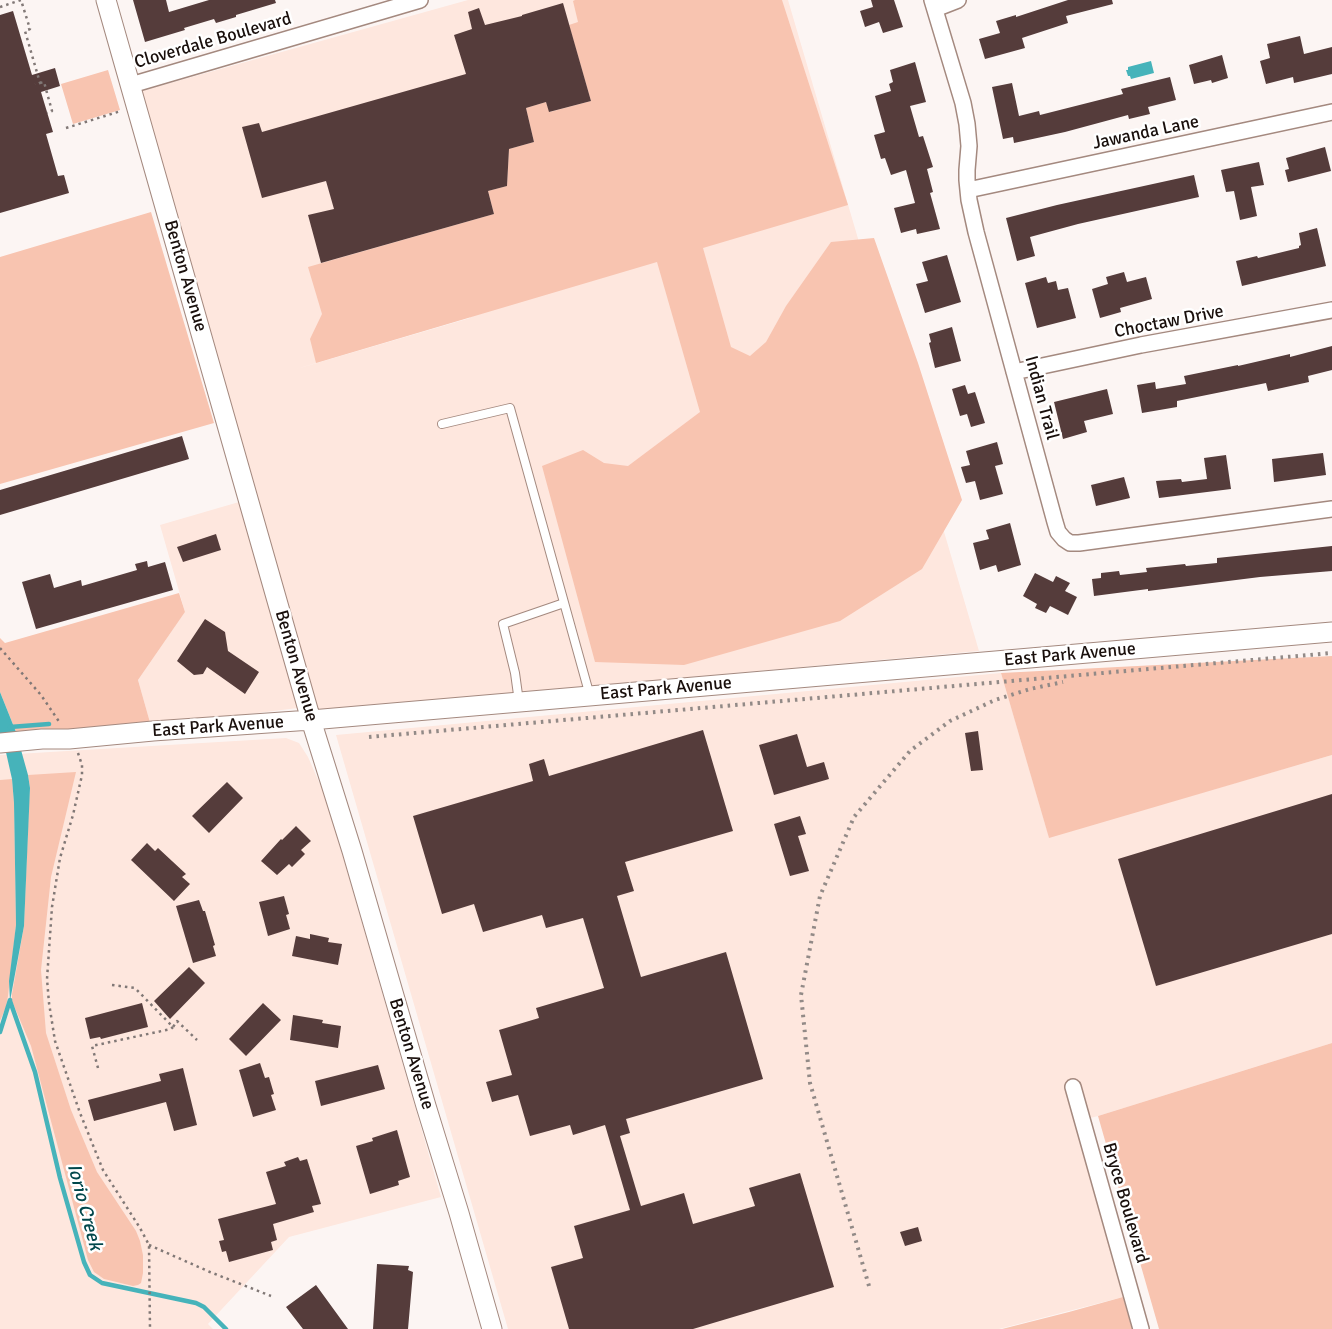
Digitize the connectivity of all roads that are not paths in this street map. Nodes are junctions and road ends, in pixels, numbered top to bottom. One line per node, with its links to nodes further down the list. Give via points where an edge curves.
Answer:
1 (106, 0): 5 (street, Benton Avenue)
2 (420, 0): 5 (street, Cloverdale Boulevard)
3 (958, 0): 4 (street)
4 (934, 4): 7 (street, Indian Trail, via 967,124)
5 (131, 85): 16 (street, Benton Avenue)
6 (1332, 112): 7 (street, Jawanda Lane)
7 (968, 190): 9 (street, Indian Trail, via 976,232)
8 (1332, 310): 9 (street, Choctaw Drive)
9 (1014, 372): 11 (street, Indian Trail, via 1058,532 1070,543)
10 (442, 424): 12 (lane, via 510,408)
11 (1332, 509)
12 (564, 603): 14 (lane); 15 (lane, via 503,624)
13 (1332, 632): 14 (street, East Park Avenue)
14 (590, 696): 15 (street, East Park Avenue)
15 (519, 702): 16 (street, East Park Avenue)
16 (311, 720): 17 (street, East Park Avenue); 19 (street, Benton Avenue)
17 (0, 743)
18 (1073, 1087): 20 (street, Bryce Boulevard)
19 (492, 1329)
20 (1141, 1329)

